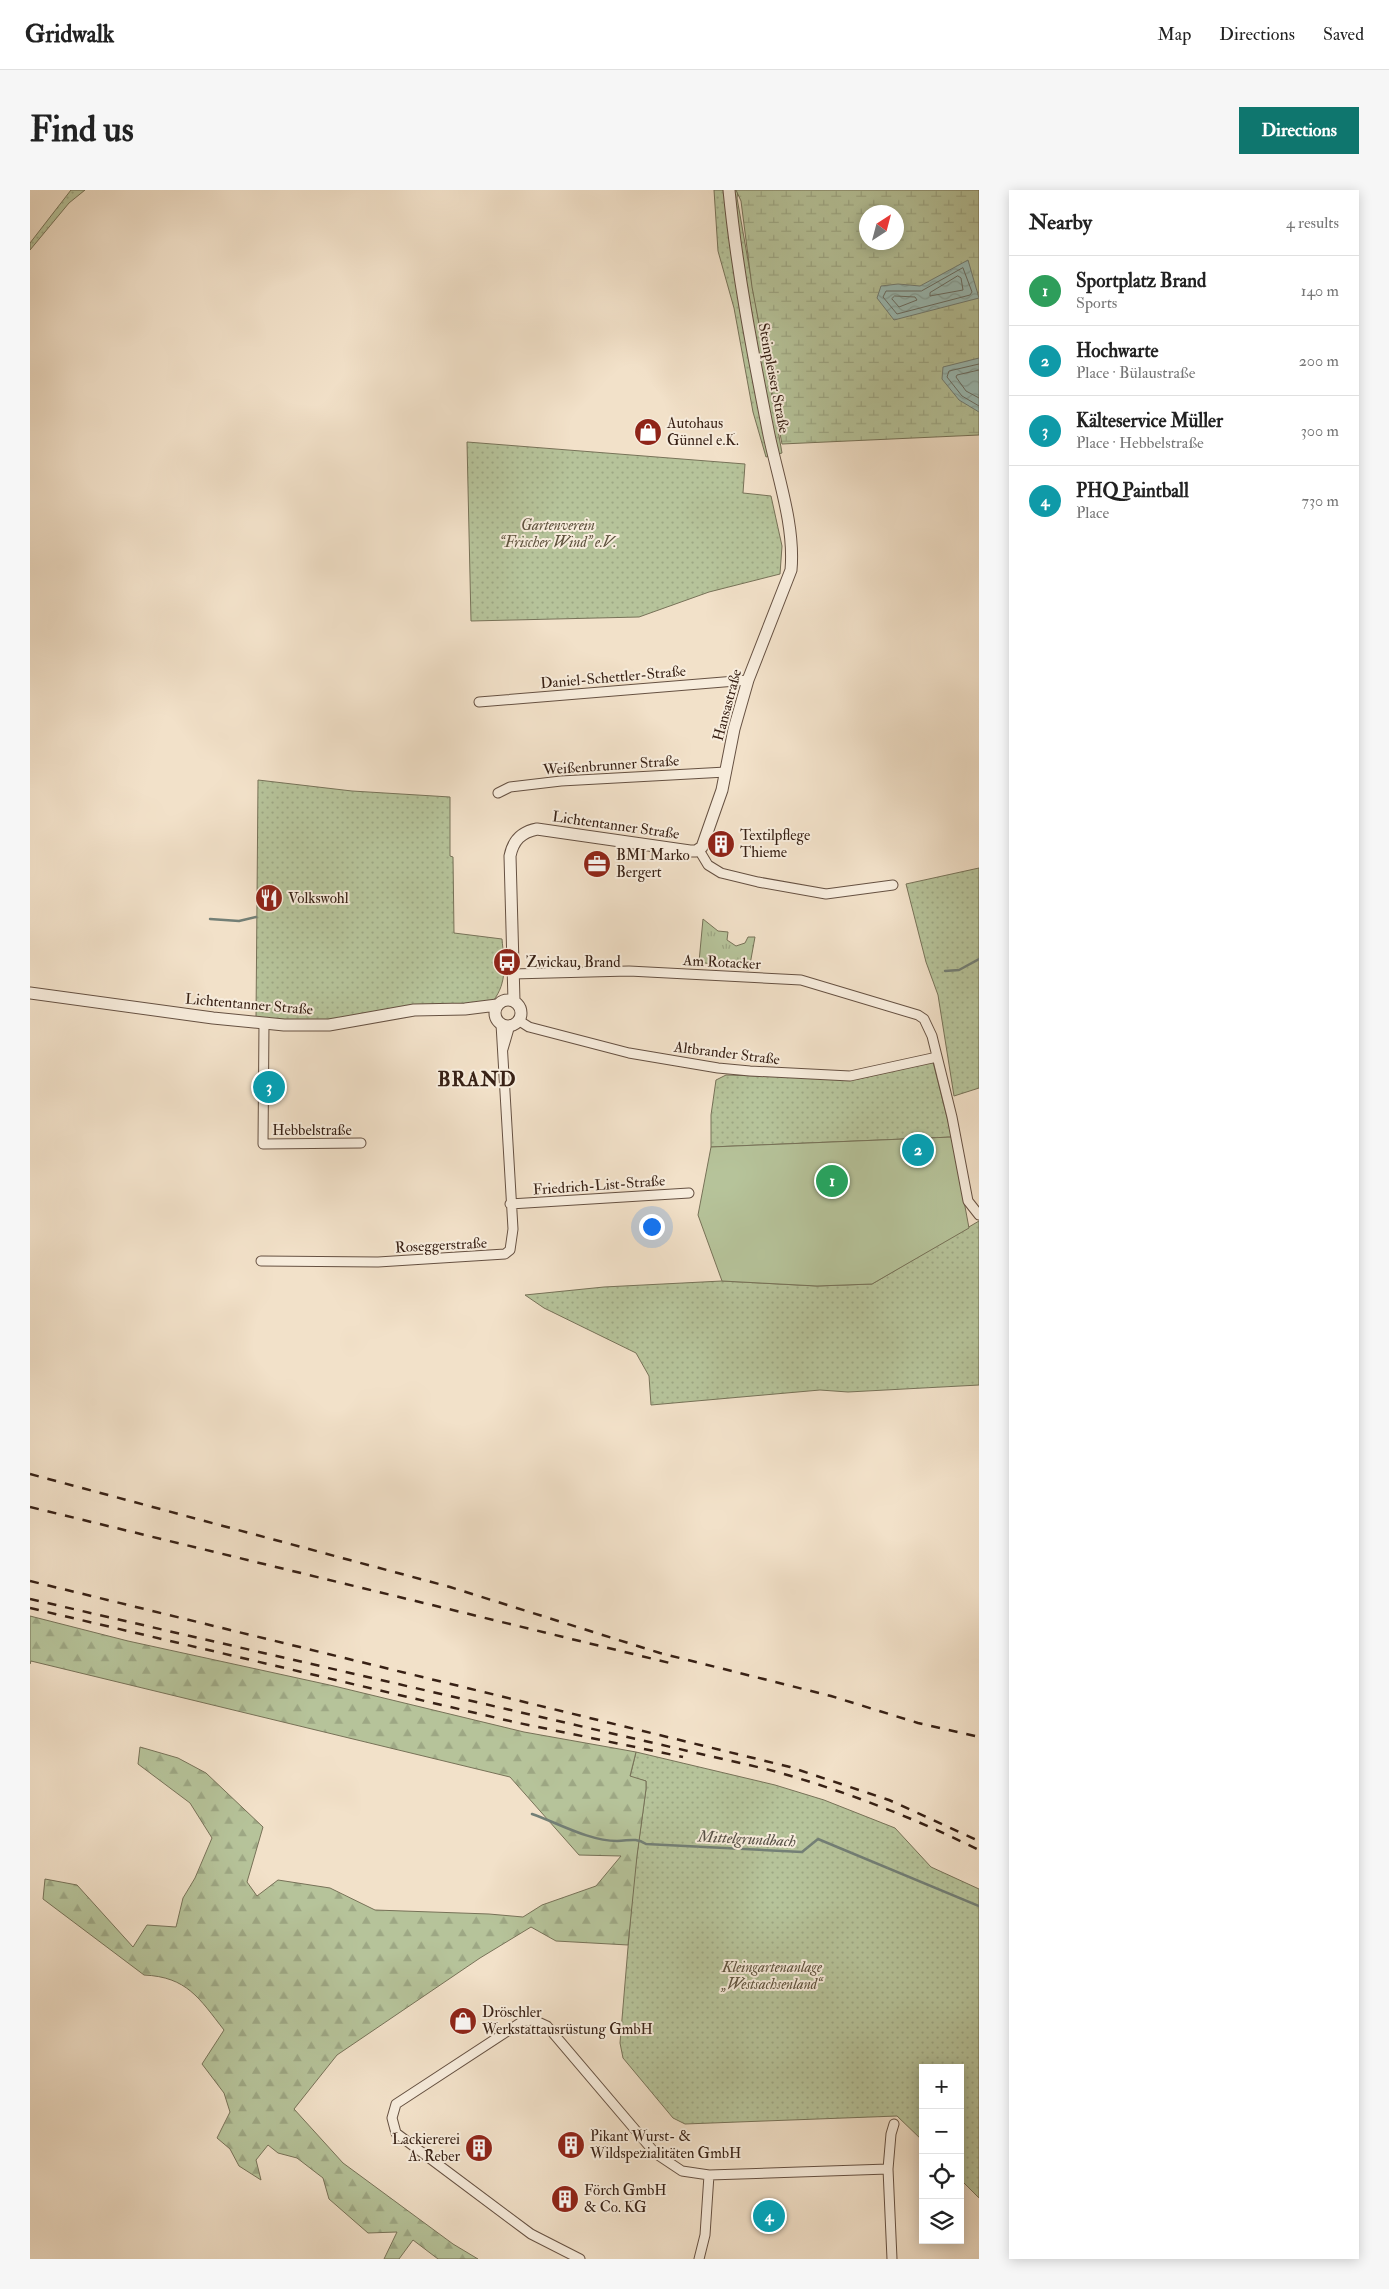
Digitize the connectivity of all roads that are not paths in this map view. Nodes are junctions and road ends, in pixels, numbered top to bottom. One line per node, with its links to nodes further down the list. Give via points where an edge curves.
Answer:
1 (729, 190): 2 (street, Steinpleiser Straße, via 750,339 786,517)
2 (791, 570): 3 (street, Hansastraße)
3 (748, 680): 4 (street, Daniel-Schettler-Straße); 5 (street, Hansastraße)
4 (479, 702)
5 (726, 772): 6 (street, Weißenbrunner Straße, via 561,781 510,787); 7 (street, Hansastraße, via 710,829)
6 (498, 793)
7 (699, 850): 8 (street, via 708,865 721,873 758,882 826,894); 9 (street, Lichtentanner Straße, via 548,830 523,833 510,856)
8 (892, 885)
9 (512, 974): 11 (street, Lichtentanner Straße); 15 (street, Am Rotacker, via 629,971 801,980 918,1015 924,1019 932,1036)
10 (30, 993): 14 (street, Lichtentanner Straße)
11 (505, 1002): 12 (street, Lichtentanner Straße); 13 (street, Lichtentanner Straße); 13 (street, Lichtentanner Straße, via 520,1008)
12 (465, 1009): 13 (street, Lichtentanner Straße); 14 (street, Lichtentanner Straße, via 414,1010 329,1025)
13 (506, 1022): 15 (street, Altbrander Straße, via 629,1053 750,1071 850,1076); 18 (street, Roseggerstraße, via 503,1049)
14 (264, 1023): 16 (street, Hebbelstraße, via 263,1144)
15 (937, 1057): 19 (street, via 968,1200)
16 (361, 1143)
17 (689, 1193): 18 (street, Friedrich-List-Straße)
18 (510, 1204): 20 (street, Roseggerstraße, via 513,1238 510,1250 505,1254 378,1262)
19 (979, 1215)
20 (261, 1261)
21 (894, 2124): 22 (street)
22 (888, 2170): 23 (street); 26 (street)
23 (709, 2175): 24 (street, via 682,2171 655,2153 547,2026 534,2020 523,2021 396,2104 392,2118 396,2133 531,2234); 25 (street, via 705,2235)
24 (580, 2259)
25 (699, 2259)
26 (892, 2259)

